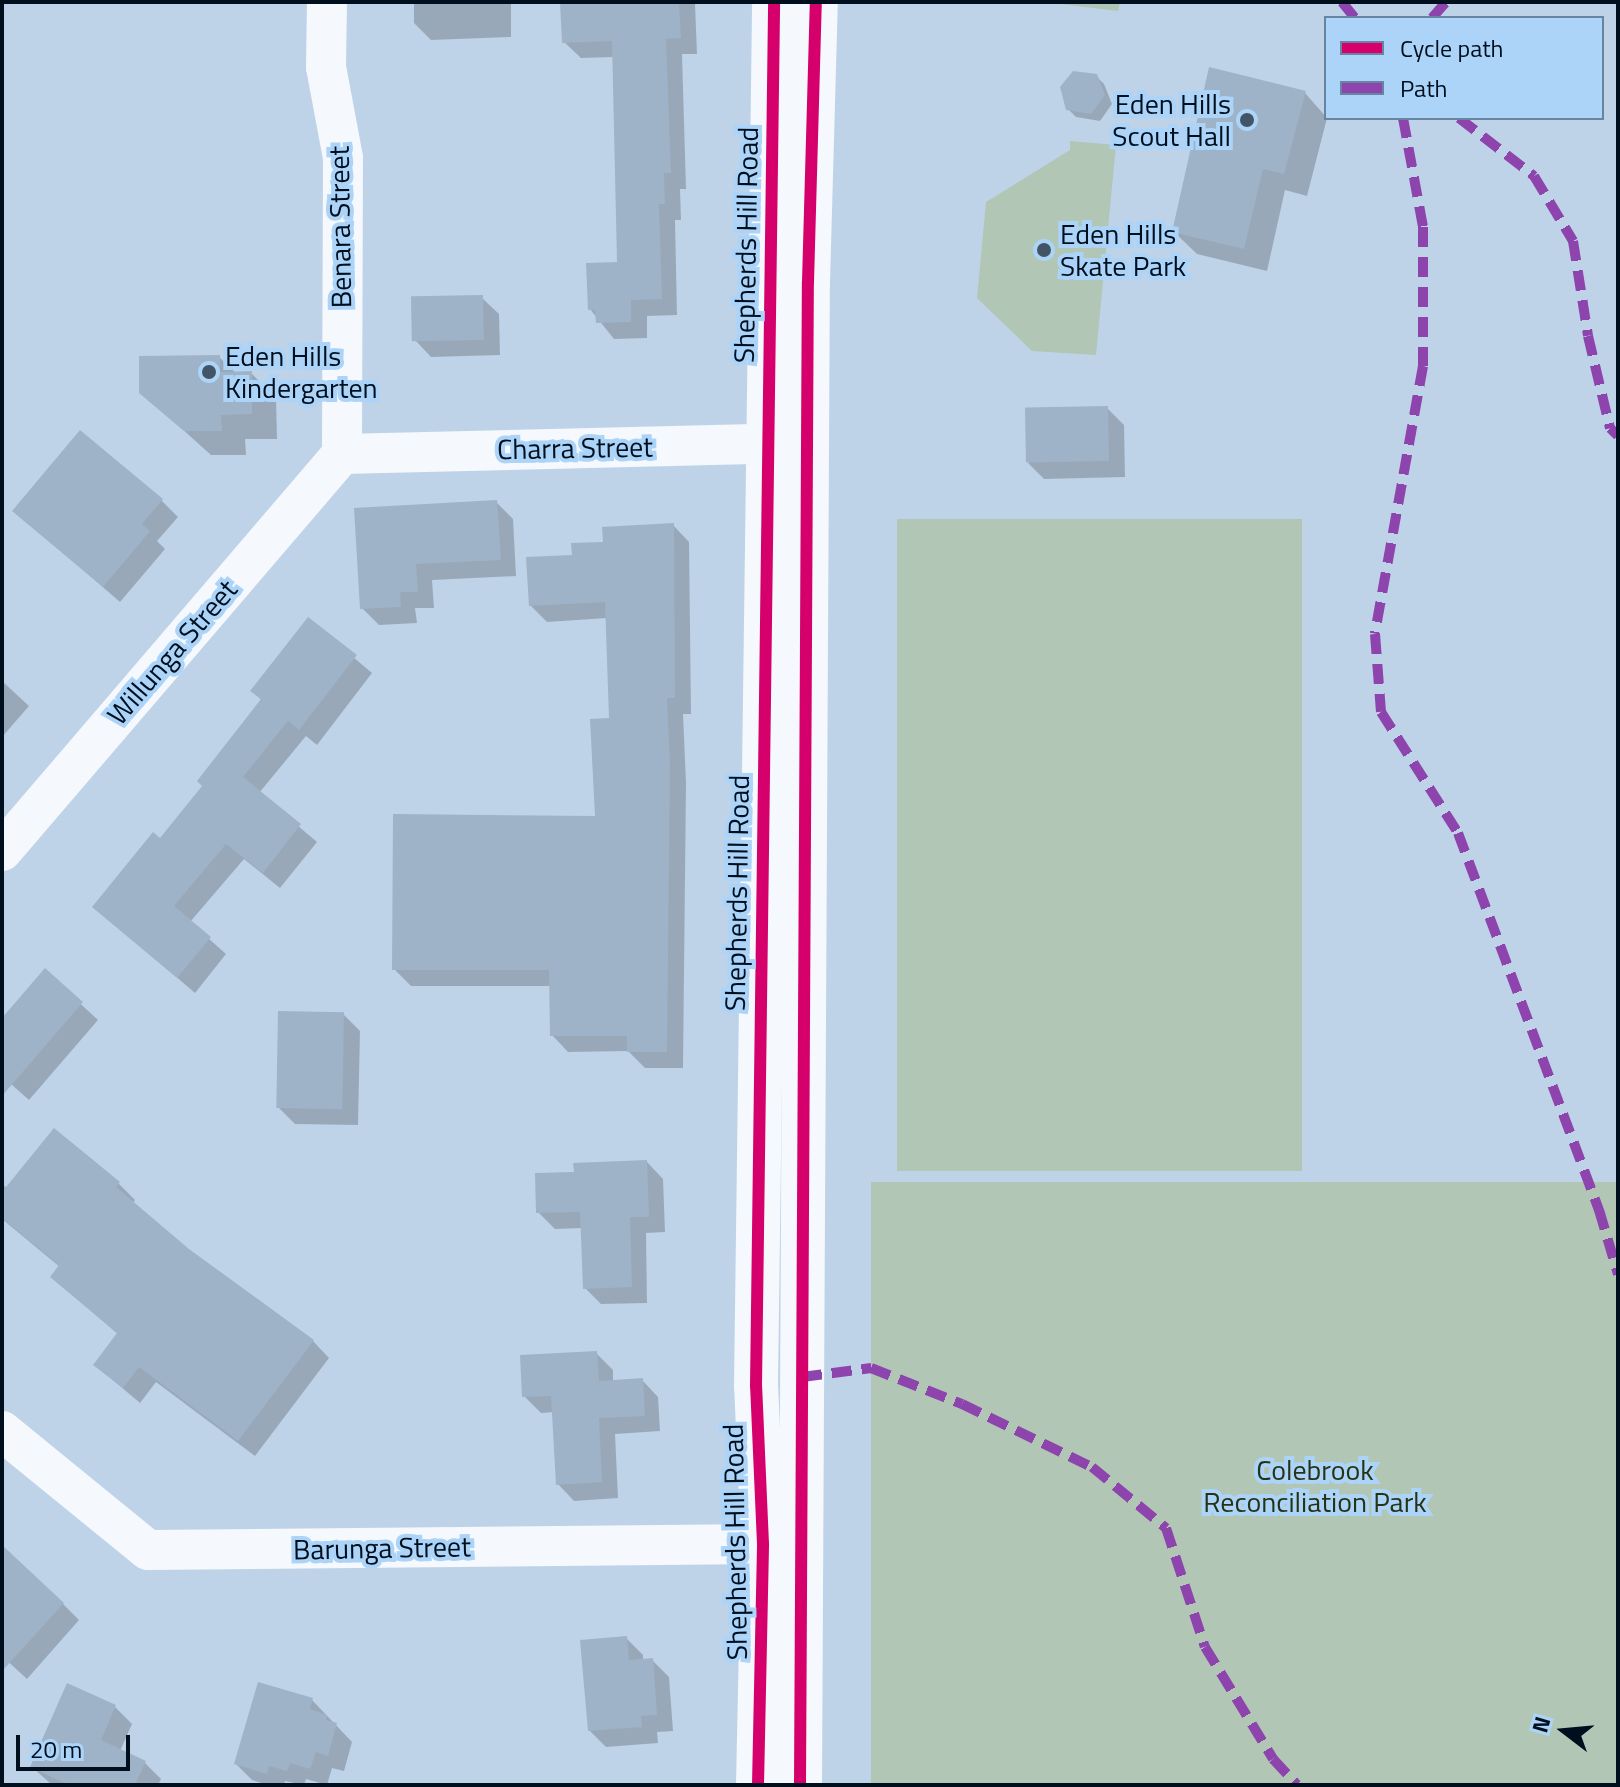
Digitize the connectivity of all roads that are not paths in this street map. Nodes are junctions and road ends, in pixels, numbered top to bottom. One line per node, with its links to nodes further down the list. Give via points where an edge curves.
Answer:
1 (327, 2): 5 (street, Benara Street, via 326,67 343,158)
2 (774, 2): 4 (main road, Shepherds Hill Road)
3 (816, 2): 4 (main road, Shepherds Hill Road)
4 (787, 442): 5 (street, Charra Street); 8 (main road, Shepherds Hill Road)
5 (342, 454): 6 (street, Willunga Street)
6 (2, 851)
7 (2, 1431): 8 (street, Barunga Street, via 148,1550)
8 (784, 1542): 9 (main road, Shepherds Hill Road); 10 (main road, Shepherds Hill Road)
9 (758, 1785)
10 (800, 1785)

